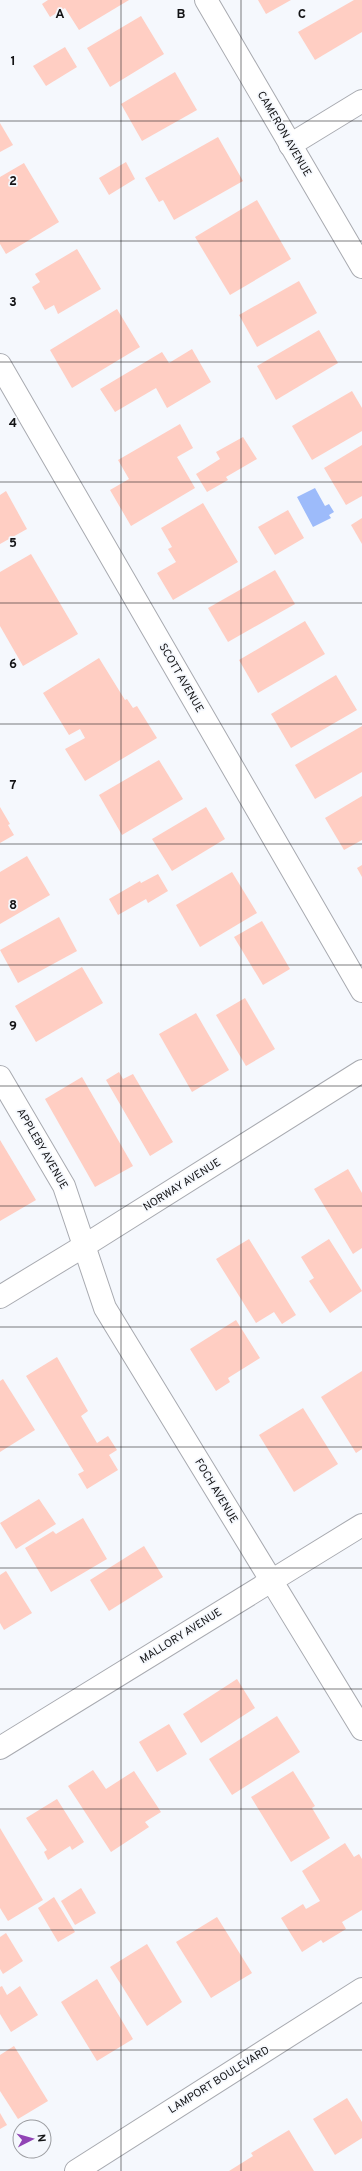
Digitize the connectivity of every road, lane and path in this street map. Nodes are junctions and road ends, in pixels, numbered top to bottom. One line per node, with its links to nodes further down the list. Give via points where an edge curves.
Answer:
1 (206, 0): 3 (street, CAMERON AVENUE)
2 (362, 101): 3 (street)
3 (290, 144): 4 (street, CAMERON AVENUE)
4 (362, 267)
5 (0, 365): 6 (street, SCOTT AVENUE)
6 (362, 991)
7 (362, 1071): 9 (street, NORWAY AVENUE)
8 (0, 1077): 9 (street, APPLEBY AVENUE, via 64,1186)
9 (84, 1246): 10 (street, NORWAY AVENUE); 12 (street, FOCH AVENUE, via 105,1308)
10 (0, 1297)
11 (362, 1525): 12 (street, MALLORY AVENUE)
12 (271, 1580): 13 (street, FOCH AVENUE); 14 (street, MALLORY AVENUE)
13 (362, 1729)
14 (0, 1748)
15 (362, 1989): 16 (street, LAMPORT BOULEVARD)
16 (76, 2171)

